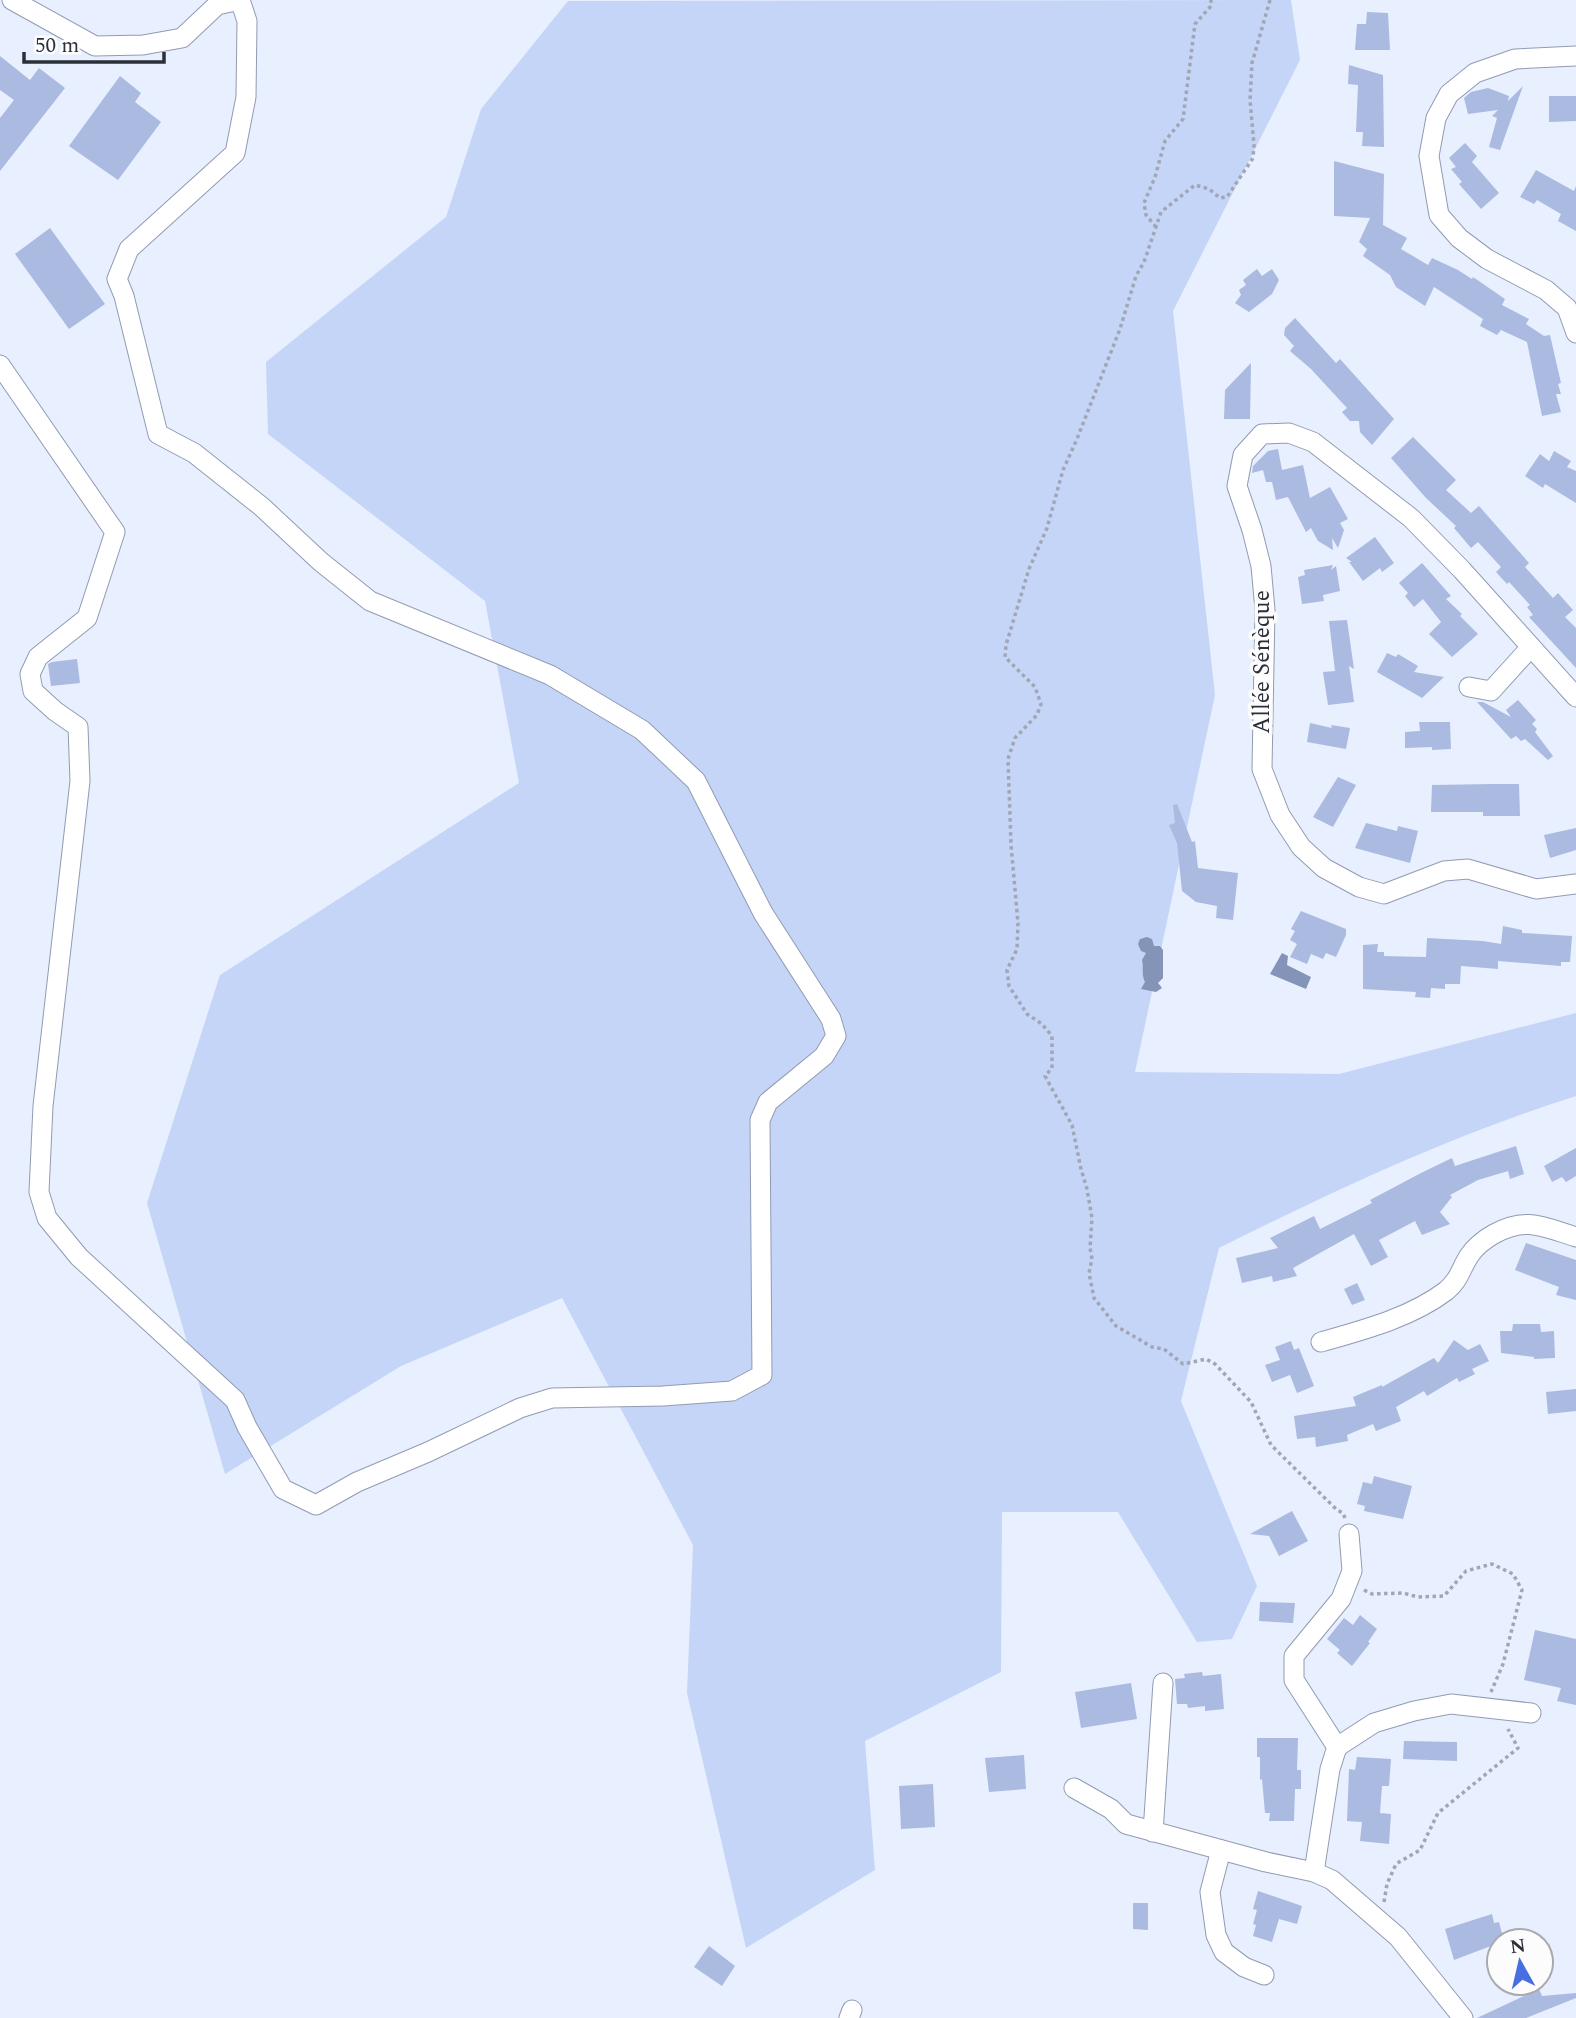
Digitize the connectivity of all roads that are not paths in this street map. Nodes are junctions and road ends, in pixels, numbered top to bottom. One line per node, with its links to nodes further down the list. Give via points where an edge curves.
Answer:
1 (12, 0): 4 (street, via 95,46 182,38 217,5 240,0 247,21 246,97 236,153 129,249 117,279 158,434 194,453 370,601 550,675 642,730 696,781 763,913 831,1018 836,1036 824,1056 768,1102 760,1119 762,1375 732,1391 552,1398 520,1408 316,1505 283,1489 235,1400 79,1257 47,1218 39,1192 43,1106 80,781 78,726 33,691 30,674 38,657 87,618 115,532)
2 (1576, 56): 3 (street, via 1515,59 1475,73 1449,93 1436,118 1429,156 1439,215 1487,259 1546,290 1567,309)
3 (1576, 333)
4 (0, 365)
5 (1531, 647): 6 (street, via 1491,691); 7 (street, Allée Sénèque); 8 (street, Allée Sénèque, via 1411,518 1313,442 1289,433 1262,434 1243,455 1237,486 1261,566 1265,610 1262,769 1280,815 1301,847 1347,881 1384,894 1444,871 1468,869 1536,889)
6 (1469, 687)
7 (1576, 697)
8 (1576, 884)
9 (1576, 1237): 10 (street, via 1530,1224 1502,1229 1470,1255 1460,1277 1436,1296 1406,1313)
10 (1321, 1342)
11 (1349, 1534): 14 (street, via 1352,1571 1341,1599 1294,1656 1294,1680)
12 (1163, 1683): 16 (street)
13 (1531, 1713): 14 (street, via 1451,1704 1374,1723)
14 (1337, 1747): 18 (street)
15 (1074, 1787): 16 (street, via 1111,1809 1126,1824)
16 (1153, 1832): 17 (street)
17 (1221, 1850): 18 (street); 19 (street, via 1210,1892 1216,1935 1224,1952)
18 (1314, 1872): 20 (street, via 1332,1880 1398,1937)
19 (1264, 1975)
20 (1463, 2018)

